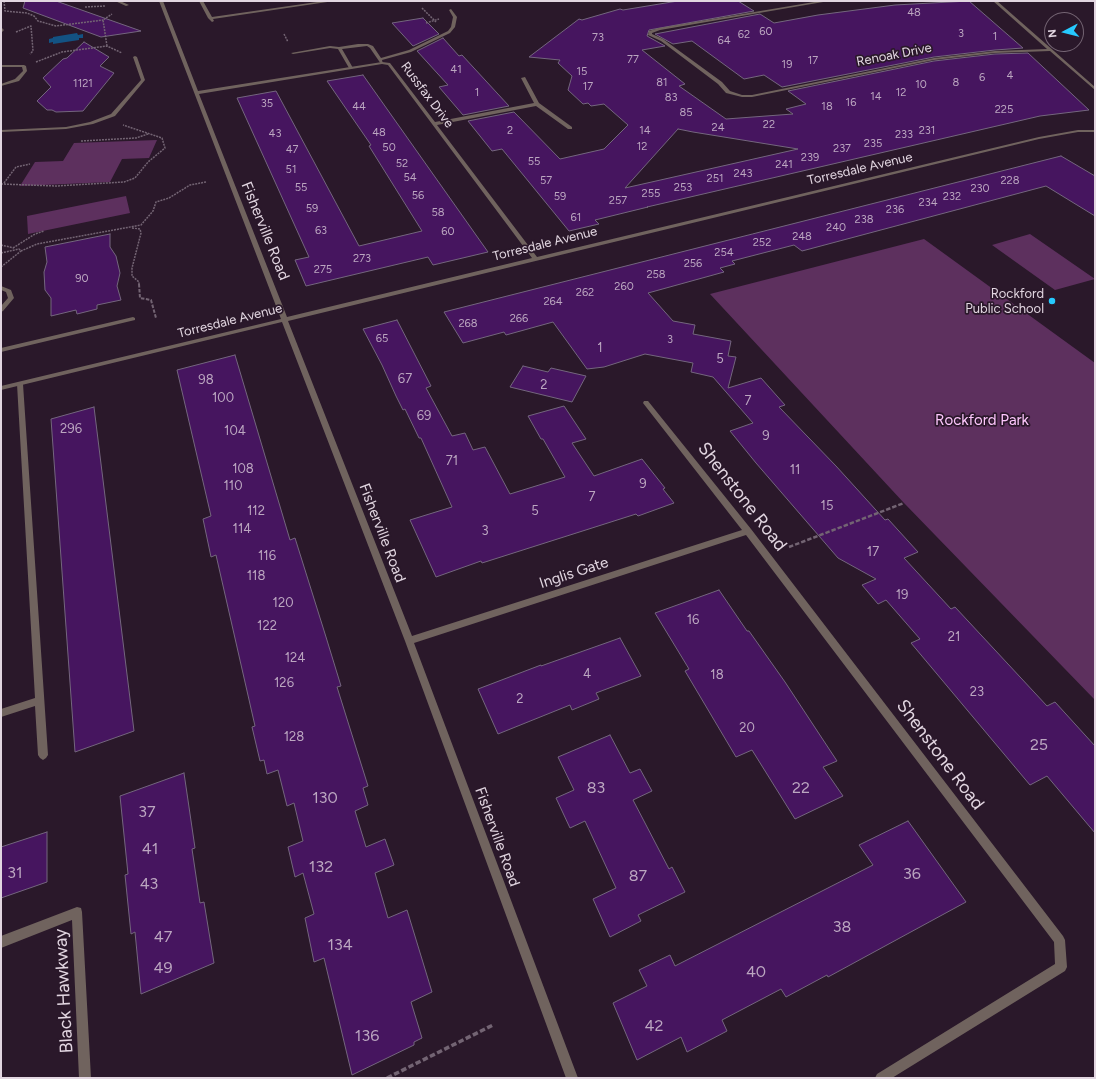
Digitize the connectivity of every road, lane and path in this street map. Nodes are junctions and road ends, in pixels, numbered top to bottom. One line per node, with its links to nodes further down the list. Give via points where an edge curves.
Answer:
1 (4, 1): 15 (path, via 5,11 27,13 34,16 38,22 56,26)
2 (161, 1): 33 (street, Fisherville Road)
3 (201, 1): 4 (street, via 211,20)
4 (332, 1)
5 (827, 1): 21 (street, Renoak Drive, via 659,29 650,32 650,35 662,40 720,83 728,92 742,96 934,59 994,52)
6 (995, 1): 18 (street)
7 (117, 2): 8 (path); 9 (street)
8 (112, 6): 10 (path); 13 (path, via 115,11)
9 (127, 6)
10 (85, 7)
11 (451, 10): 25 (street, via 455,17 449,32 410,51)
12 (441, 18): 16 (path)
13 (103, 20): 15 (path); 19 (path)
14 (77, 21): 15 (path)
15 (80, 23)
16 (426, 23)
17 (1, 30): 27 (path, via 7,35 31,26 33,51)
18 (1044, 43)
19 (107, 46): 24 (path); 28 (path, via 62,52)
20 (339, 48): 23 (street); 25 (street, via 368,45); 29 (street)
21 (1044, 50)
22 (1054, 52): 32 (street)
23 (293, 53)
24 (135, 56): 35 (street, via 142,80 112,115)
25 (381, 61): 29 (street, Russfax Drive); 36 (street, Russfax Drive, via 390,65)
26 (1, 66): 27 (street)
27 (10, 66): 28 (street)
28 (24, 66): 31 (street, via 25,71 17,80)
29 (351, 68): 33 (street, Russfax Drive)
30 (523, 78): 34 (street)
31 (1, 85)
32 (1095, 89)
33 (196, 94): 58 (street, Fisherville Road)
34 (537, 104): 36 (street); 37 (street)
35 (103, 118): 38 (street, via 66,128); 40 (path)
36 (434, 124): 52 (street, Russfax Drive)
37 (570, 128)
38 (1, 131)
39 (1095, 131): 52 (street, Torresdale Avenue, via 1039,138)
40 (149, 134): 41 (path, via 136,138); 44 (path, via 162,138 165,148 134,178 124,182 33,186)
41 (75, 141)
42 (30, 164): 44 (path, via 16,167)
43 (206, 182): 46 (path, via 190,186 156,202 153,211 141,225)
44 (4, 183): 45 (path)
45 (1, 184)
46 (128, 227): 50 (path, via 37,244); 56 (path, via 140,229 132,276 139,282 140,298 151,300)
47 (44, 231): 49 (path)
48 (1, 245): 49 (path)
49 (14, 248): 50 (path)
50 (20, 250): 51 (path); 53 (path)
51 (1, 253)
52 (535, 259): 58 (street, Torresdale Avenue)
53 (1, 267)
54 (1, 288): 55 (street, via 9,291 11,298)
55 (1, 310)
56 (156, 318)
57 (133, 319): 59 (street)
58 (285, 320): 60 (street, Torresdale Avenue); 66 (street, Fisherville Road)
59 (1, 350)
60 (20, 384): 61 (street, Torresdale Avenue); 67 (street)
61 (1, 388)
62 (646, 403): 64 (street, Shenstone Road)
63 (904, 503): 65 (path)
64 (748, 531): 66 (street, Inglis Gate); 75 (street, Shenstone Road, via 1059,940 1061,967)
65 (789, 547)
66 (409, 641): 74 (street, Fisherville Road)
67 (39, 701): 68 (street); 69 (street)
68 (1, 714)
69 (42, 755)
70 (1, 942): 72 (street, Black Hawkway, via 77,912)
71 (493, 1025): 73 (path)
72 (85, 1078)
73 (387, 1078)
74 (572, 1078)
75 (881, 1078)

